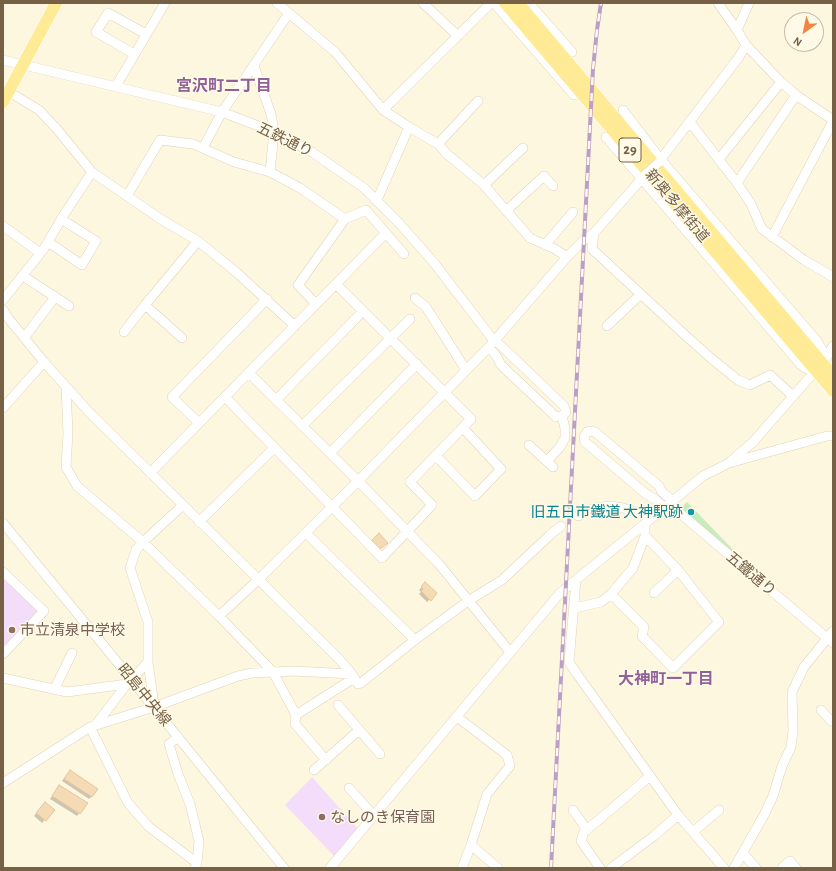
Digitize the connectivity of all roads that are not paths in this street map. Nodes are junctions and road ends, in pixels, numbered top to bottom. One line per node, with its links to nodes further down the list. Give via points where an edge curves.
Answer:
1 (164, 3): 14 (street)
2 (277, 3): 12 (street)
3 (422, 3): 15 (street)
4 (491, 3): 15 (street)
5 (494, 3): 24 (street)
6 (505, 3): 86 (main road, 新奥多摩街道 / 29)
7 (518, 3): 86 (main road, 新奥多摩街道 / 29)
8 (529, 3): 17 (street)
9 (718, 3): 13 (street)
10 (749, 3): 13 (street)
11 (53, 4): 20 (main road)
12 (289, 14): 21 (street); 28 (street, via 335,52)
13 (737, 30): 16 (street)
14 (146, 34): 18 (street); 18 (street, via 108,13 96,32)
15 (458, 36): 28 (street)
16 (746, 45): 22 (street); 32 (street)
17 (572, 52)
18 (134, 54): 23 (street)
19 (3, 60): 20 (street, 五鉄通り)
20 (23, 64): 23 (street, 五鉄通り); 26 (main road)
21 (254, 66): 30 (street); 34 (street, via 271,114)
22 (781, 82): 25 (street); 39 (street)
23 (116, 86): 30 (street, 五鉄通り)
24 (574, 95)
25 (796, 96): 31 (street); 44 (street)
26 (6, 97): 41 (street, via 39,110)
27 (478, 101): 36 (street)
28 (383, 110): 33 (street)
29 (623, 110): 40 (street)
30 (222, 112): 34 (street, 五鉄通り); 37 (street)
31 (833, 120): 56 (street)
32 (689, 121): 39 (street); 40 (street)
33 (409, 128): 36 (street); 48 (street)
34 (274, 132): 42 (street); 48 (street, 五鉄通り, via 312,152)
35 (606, 137): 43 (street)
36 (438, 144): 45 (street)
37 (203, 148): 42 (street, via 234,162); 47 (street, via 193,144 160,140)
38 (523, 148): 45 (street)
39 (719, 158): 44 (street)
40 (660, 161): 43 (street, bridge); 86 (street, via 817,341)
41 (92, 172): 47 (street); 51 (street)
42 (270, 172): 52 (street, via 300,188)
43 (643, 176): 55 (street); 86 (street, via 800,365 805,368)
44 (736, 183): 56 (street, via 751,204 762,229)
45 (484, 185): 49 (street)
46 (553, 186): 49 (street, via 544,176)
47 (126, 196): 58 (street)
48 (377, 200): 83 (street, 五鉄通り, via 435,264)
49 (506, 211): 59 (street, via 530,238)
50 (574, 212): 59 (street)
51 (62, 219): 57 (street); 57 (street, via 96,241 82,265)
52 (345, 219): 54 (street, via 366,210); 72 (street, via 298,285)
53 (3, 226): 60 (street)
54 (386, 233): 61 (street); 65 (street)
55 (594, 233): 62 (street); 66 (street, via 592,249)
56 (772, 237): 64 (street)
57 (48, 242): 60 (street)
58 (198, 242): 69 (street); 71 (street)
59 (545, 245): 62 (street)
60 (40, 253): 63 (street)
61 (404, 254)
62 (567, 256): 83 (street)
63 (22, 276): 67 (street); 70 (street)
64 (833, 277)
65 (336, 284): 72 (street); 75 (street)
66 (641, 294): 78 (street); 94 (street, via 738,380 750,385 770,375)
67 (55, 296): 73 (street); 80 (street)
68 (415, 298): 88 (street, via 426,307)
69 (267, 299): 77 (street); 99 (street, via 172,397)
70 (3, 300)
71 (145, 304): 79 (street); 81 (street)
72 (316, 304): 77 (street)
73 (69, 306)
74 (3, 310): 80 (street)
75 (363, 311): 82 (street); 96 (street)
76 (410, 319): 82 (street)
77 (295, 326): 89 (street)
78 (607, 326)
79 (124, 332)
80 (24, 338): 85 (street)
81 (182, 338)
82 (390, 338): 87 (street); 100 (street)
83 (492, 342): 88 (street); 98 (street, via 501,365 556,417); 98 (street, via 564,406 566,412)
84 (833, 346): 86 (street)
85 (44, 362): 91 (street); 97 (street)
86 (822, 363): 90 (main road, 新奥多摩街道 / 29); 92 (main road, 新奥多摩街道 / 29); 94 (street)
87 (417, 364): 93 (street); 105 (street)
88 (466, 370): 93 (street)
89 (249, 373): 95 (street); 96 (street)
90 (833, 376)
91 (66, 388): 108 (street); 121 (street, via 66,467 77,486)
92 (833, 390)
93 (445, 392): 101 (street, via 471,419); 109 (street)
94 (793, 396): 107 (street, via 753,442)
95 (225, 397): 99 (street); 104 (street)
96 (276, 400): 100 (street)
97 (3, 408)
98 (562, 416): 103 (street, via 565,438 550,464)
99 (199, 423): 108 (street)
100 (302, 426): 105 (street)
101 (463, 428): 106 (street); 106 (street, via 501,469 491,480 475,496)
102 (833, 436): 107 (street)
103 (529, 446)
104 (274, 448): 112 (street); 115 (street)
105 (330, 453): 109 (street)
106 (436, 456): 118 (street, via 410,482 432,505)
107 (729, 463): 110 (street, via 703,476)
108 (150, 473): 111 (street)
109 (358, 481): 112 (street); 118 (street)
110 (669, 504): 110 (street, via 646,494 585,442 587,432 595,432 659,486); 114 (street); 131 (street, 五鐵通り)
111 (183, 505): 115 (street); 121 (street)
112 (332, 507): 118 (street, via 382,558); 119 (street)
113 (578, 516): 114 (street, via 594,508 611,506 623,508)
114 (648, 520): 120 (street); 125 (street)
115 (199, 522): 124 (street)
116 (3, 523): 140 (street, 昭島中央線)
117 (561, 526): 128 (street, via 502,580)
118 (408, 531): 128 (street)
119 (306, 533): 124 (street); 132 (street)
120 (645, 536): 122 (street); 127 (street, via 633,568)
121 (143, 542): 130 (street); 136 (street, via 136,550 130,568 148,622)
122 (678, 570): 126 (street); 127 (street, via 720,622 673,668 642,636 644,627)
123 (3, 572): 134 (street, via 44,611)
124 (258, 580): 130 (street); 138 (street, via 288,607)
125 (576, 580): 129 (street); 133 (street, via 560,593)
126 (654, 593)
127 (611, 594): 129 (street, via 601,602)
128 (468, 600): 132 (street); 133 (street)
129 (575, 608): 154 (street, via 570,662)
130 (219, 616): 137 (street)
131 (831, 638): 164 (street, via 804,667 792,692 791,748 782,766 773,796)
132 (415, 640): 138 (street, via 361,683 357,683)
133 (510, 652): 146 (street)
134 (3, 654)
135 (72, 654): 141 (street)
136 (148, 662): 140 (street); 143 (street)
137 (273, 672): 138 (street, via 294,671); 143 (street, via 238,676); 145 (street)
138 (353, 676): 145 (street)
139 (3, 678): 141 (street)
140 (130, 682): 141 (street, via 67,692); 143 (street, 昭島中央線); 148 (street)
141 (55, 688)
142 (338, 704): 149 (street)
143 (154, 707): 148 (street); 150 (street, 昭島中央線)
144 (821, 710): 147 (street, via 831,721)
145 (296, 715): 152 (street, via 295,724)
146 (457, 717): 160 (street); 163 (street, via 508,755 510,766 487,794)
147 (833, 720)
148 (93, 725): 155 (street); 165 (street, via 128,803 149,827)
149 (359, 730): 151 (street); 152 (street)
150 (178, 737): 165 (street, via 169,744 190,804 199,841); 166 (street, 昭島中央線)
151 (380, 754)
152 (326, 760): 153 (street)
153 (314, 770)
154 (650, 776): 159 (street); 161 (street)
155 (3, 783)
156 (349, 788): 160 (street)
157 (573, 810): 161 (street)
158 (719, 810): 162 (street)
159 (678, 815): 162 (street); 171 (street)
160 (374, 816): 167 (street)
161 (587, 830): 170 (street, via 581,841)
162 (694, 831): 172 (street)
163 (471, 845): 168 (street); 169 (street)
164 (743, 853): 173 (street); 174 (street)
165 (196, 866)
166 (284, 868)
167 (330, 868)
168 (462, 868)
169 (498, 868)
170 (600, 868)
171 (611, 868)
172 (724, 868)
173 (734, 868)
174 (756, 868)
175 (782, 868): 176 (street, via 790,861)
176 (796, 868)

